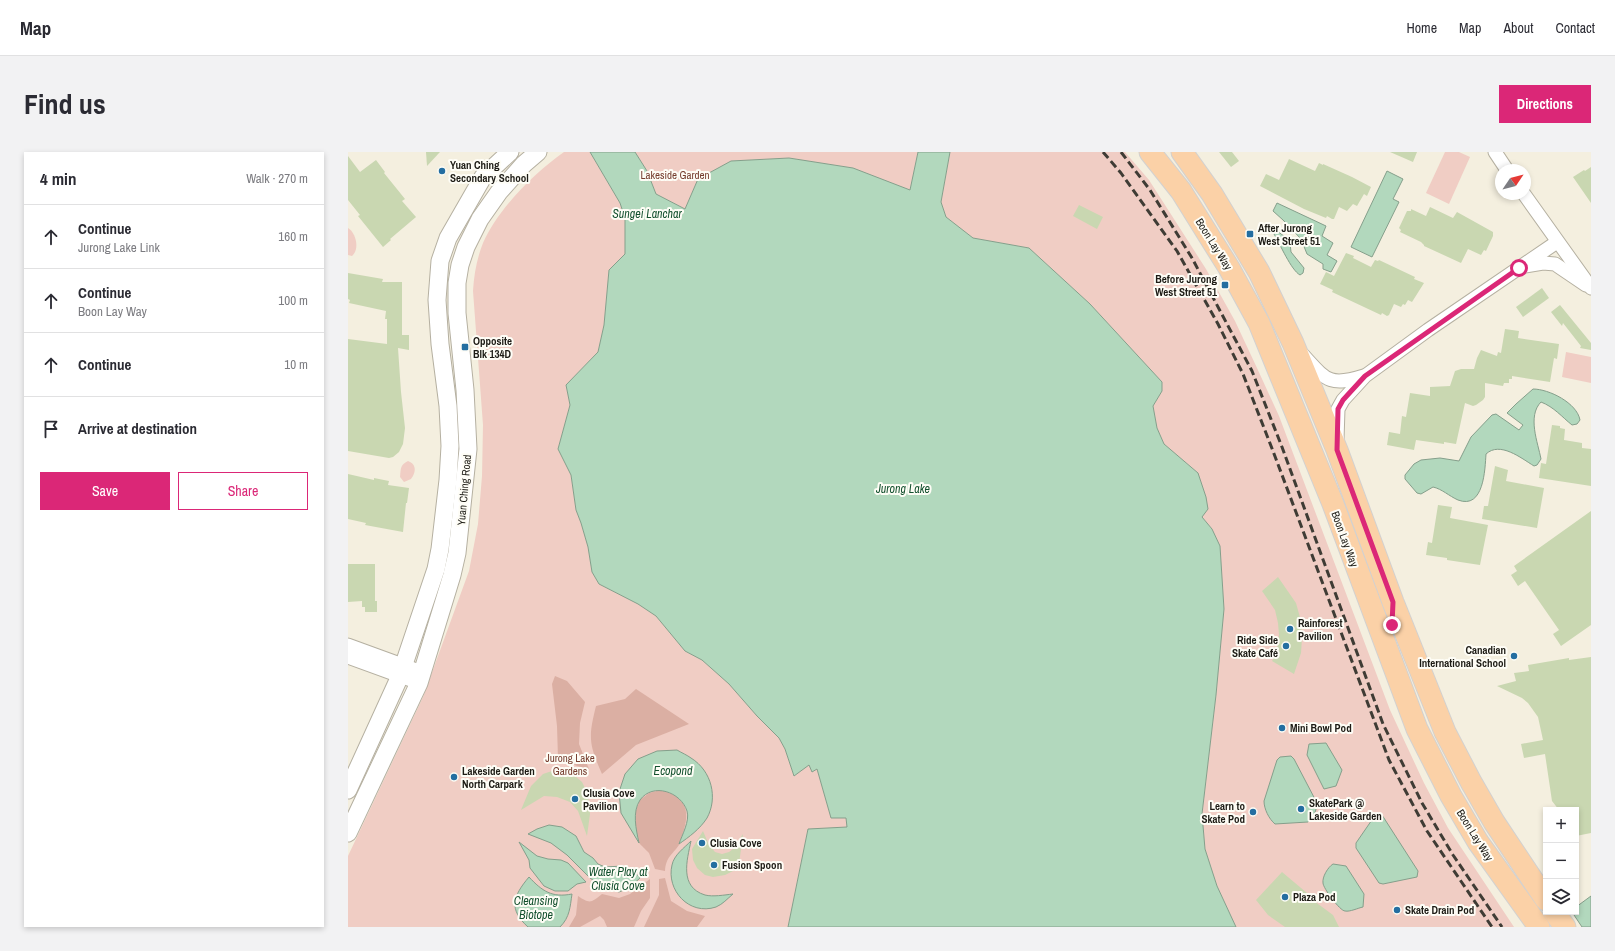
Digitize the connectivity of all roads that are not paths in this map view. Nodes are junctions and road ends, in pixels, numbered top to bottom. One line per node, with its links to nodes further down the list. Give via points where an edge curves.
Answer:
1 (510, 152): 14 (street, Yuan Ching Road, via 483,177 448,238 440,261 437,300 450,446)
2 (538, 152): 15 (street, Yuan Ching Road, via 499,192 466,247 460,265 457,312 468,449)
3 (1150, 152): 17 (main road, Boon Lay Way, via 1181,191 1259,322 1333,504)
4 (1182, 152): 11 (main road, Boon Lay Way, via 1244,244)
5 (1495, 152): 6 (street)
6 (1503, 164)
7 (1528, 200): 8 (street)
8 (1557, 242): 9 (street); 10 (street)
9 (1519, 268): 10 (street, via 1543,262 1555,264); 12 (street)
10 (1591, 288)
11 (1293, 343): 12 (street, via 1322,376 1338,382); 13 (main road, Boon Lay Way)
12 (1365, 376): 13 (street, via 1338,409)
13 (1337, 450): 16 (main road, Boon Lay Way)
14 (438, 559): 15 (street); 20 (street, Yuan Ching Road)
15 (455, 562): 21 (street, Yuan Ching Road)
16 (1393, 602): 17 (main road, via 1393,636 1390,639); 24 (main road, Boon Lay Way, via 1445,732 1494,822)
17 (1380, 634): 26 (main road, Boon Lay Way, via 1417,729 1451,796 1478,842)
18 (348, 645): 20 (street)
19 (348, 657): 20 (street)
20 (401, 671): 21 (street); 22 (street, Yuan Ching Road)
21 (421, 677): 23 (street, Yuan Ching Road)
22 (348, 790)
23 (348, 833)
24 (1543, 896)
25 (1556, 915): 27 (main road)
26 (1539, 927)
27 (1564, 927)

